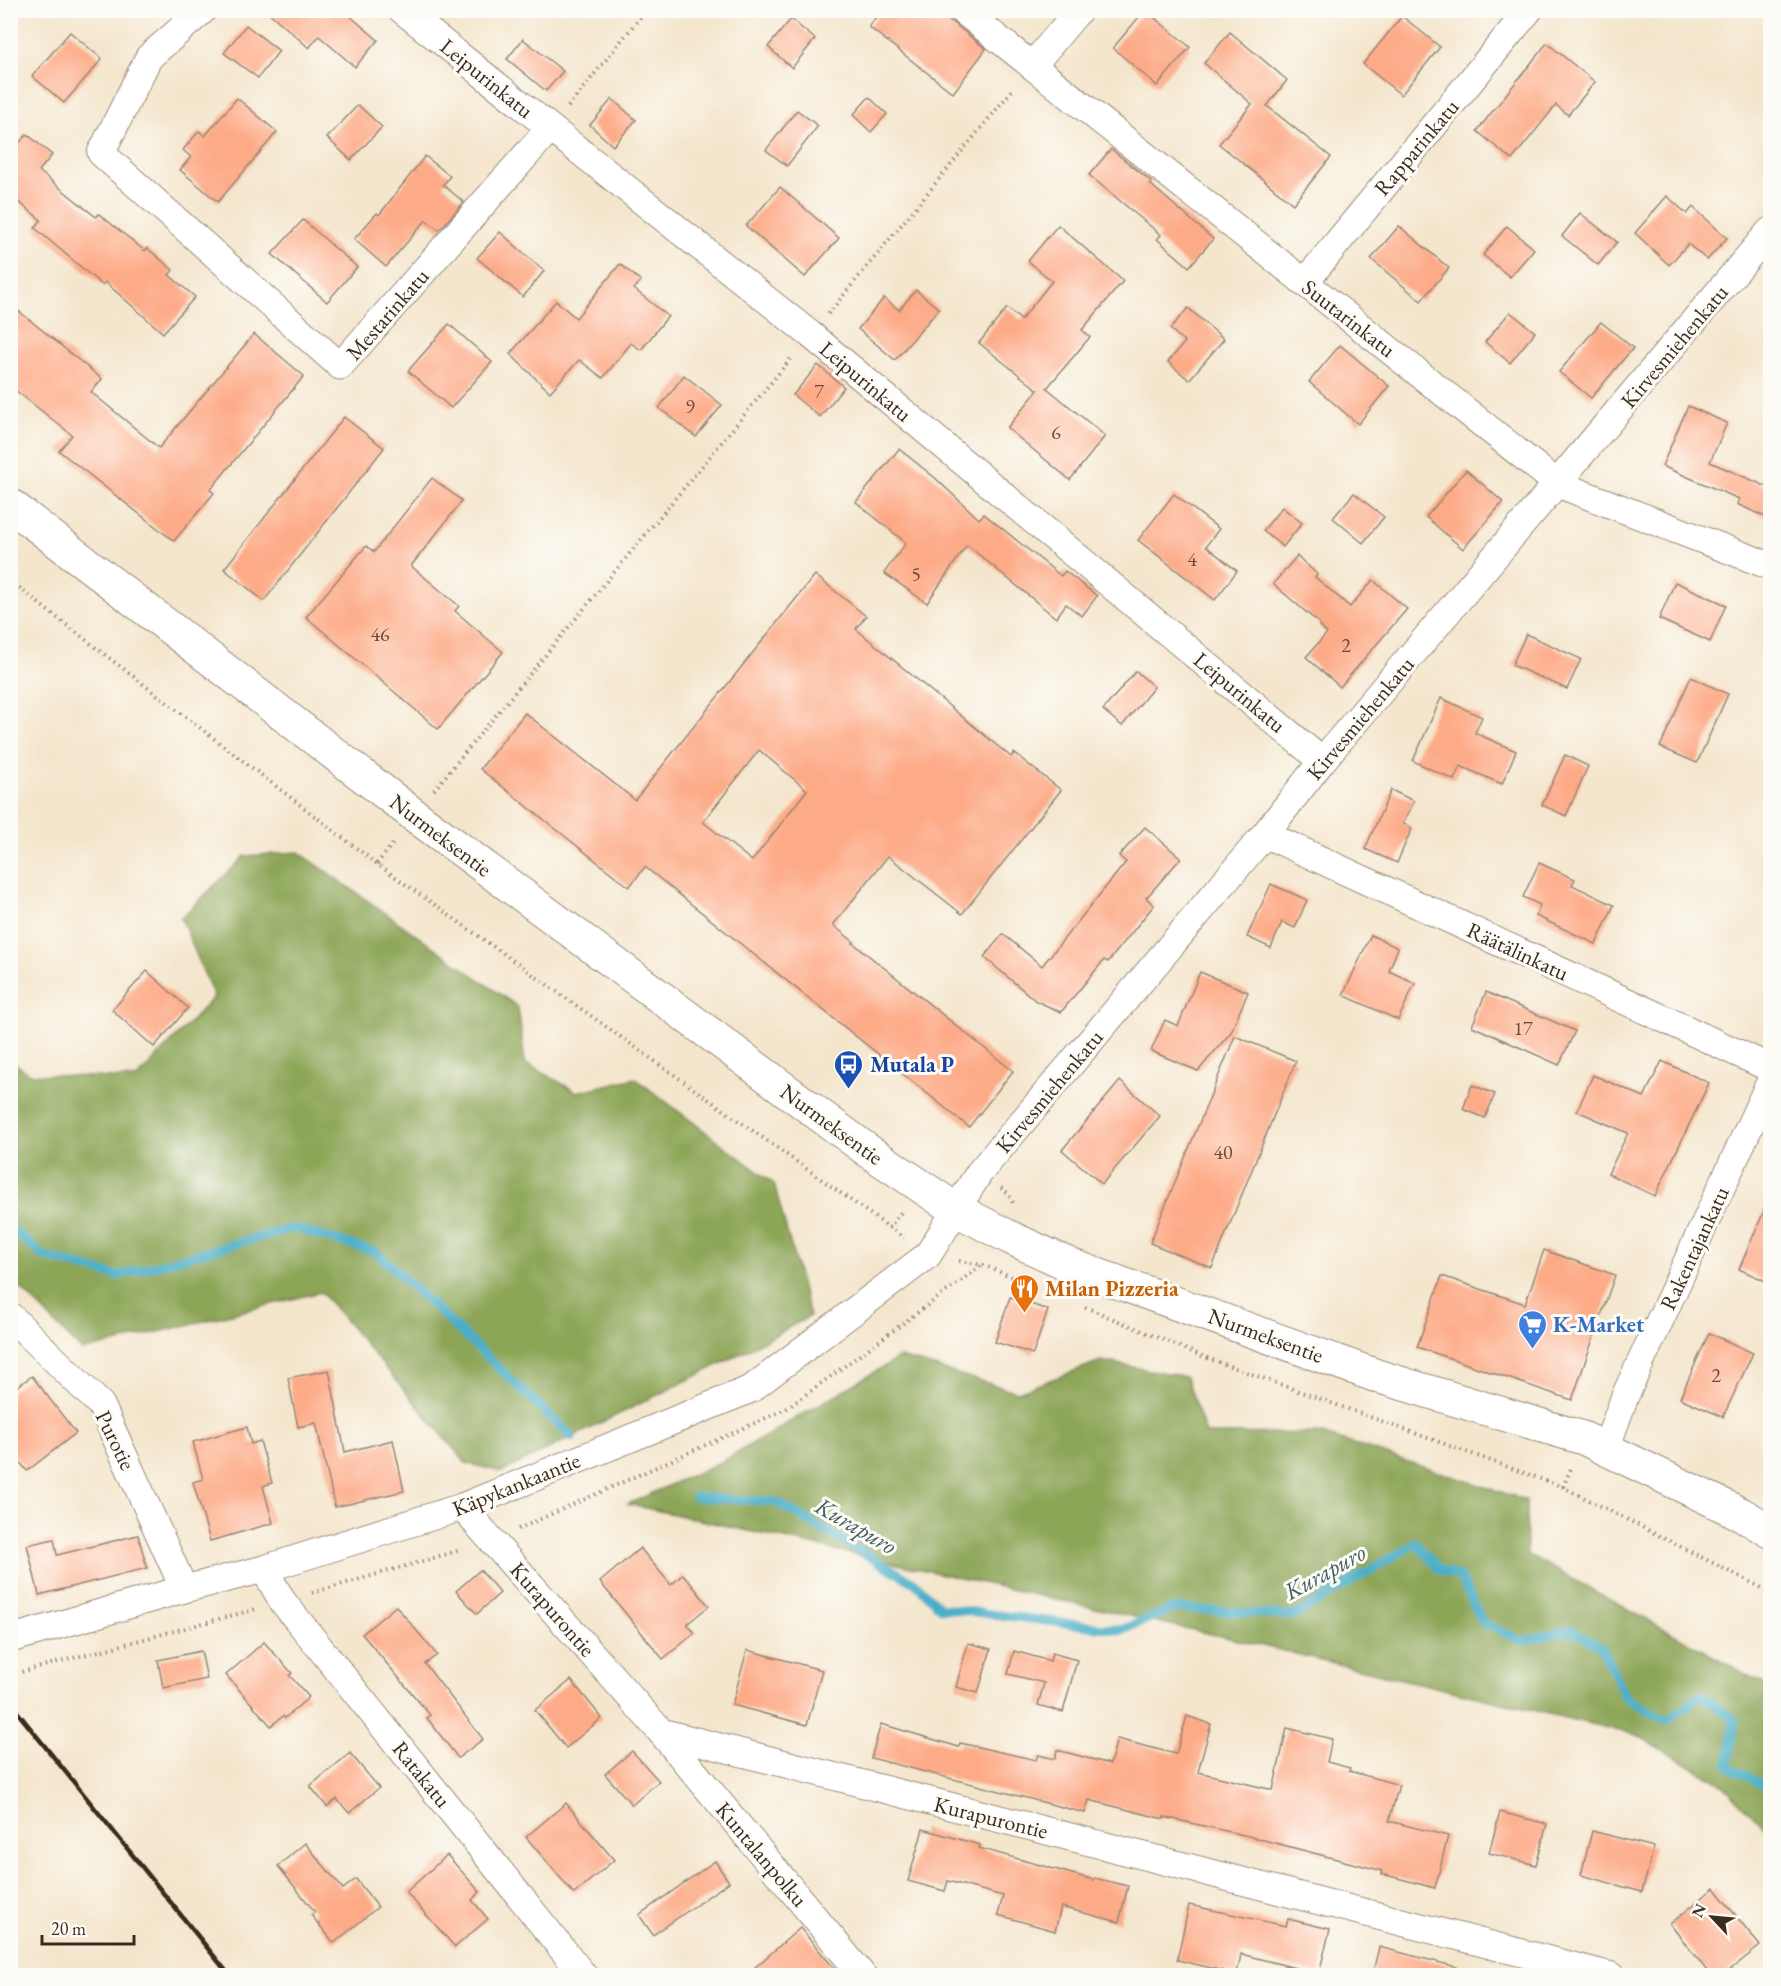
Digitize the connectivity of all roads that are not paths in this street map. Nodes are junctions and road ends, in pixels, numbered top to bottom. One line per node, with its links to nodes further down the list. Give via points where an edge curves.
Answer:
1 (203, 10): 7 (street, Mestarinkatu, via 149,57 101,153 340,366)
2 (402, 10): 7 (street, Leipurinkatu)
3 (962, 10): 6 (street, Suutarinkatu)
4 (1079, 10): 6 (street)
5 (1529, 10): 9 (street, Rapparinkatu)
6 (1032, 66): 9 (street, Suutarinkatu)
7 (550, 128): 13 (street, Leipurinkatu, via 811,335)
8 (1770, 231): 10 (street, Kirvesmiehenkatu)
9 (1304, 283): 10 (street, Suutarinkatu)
10 (1558, 484): 12 (street, Suutarinkatu); 13 (street, Kirvesmiehenkatu)
11 (10, 505): 17 (street, Nurmeksentie, via 414,815 867,1150)
12 (1770, 566)
13 (1322, 762): 14 (street, Kirvesmiehenkatu)
14 (1264, 834): 15 (street, Räätälinkatu); 17 (street, Kirvesmiehenkatu, via 979,1173)
15 (1770, 1068)
16 (1770, 1082): 19 (street, Rakentajankatu, via 1625,1396)
17 (955, 1209): 19 (street, Nurmeksentie, via 1070,1265 1377,1376); 20 (street, Käpykankaantie, via 928,1255 751,1389)
18 (10, 1316): 23 (street, Purotie, via 101,1405)
19 (1606, 1448): 21 (street, Nurmeksentie)
20 (462, 1507): 22 (street, Käpykankaantie); 25 (street, Kurapurontie)
21 (1770, 1531)
22 (264, 1569): 23 (street, Käpykankaantie); 26 (street, Ratakatu, via 283,1602)
23 (184, 1589): 24 (street, Käpykankaantie)
24 (10, 1639)
25 (661, 1732): 27 (street, Kuntalanpolku); 28 (street, Kurapurontie)
26 (584, 1976)
27 (863, 1976)
28 (1612, 1976)

